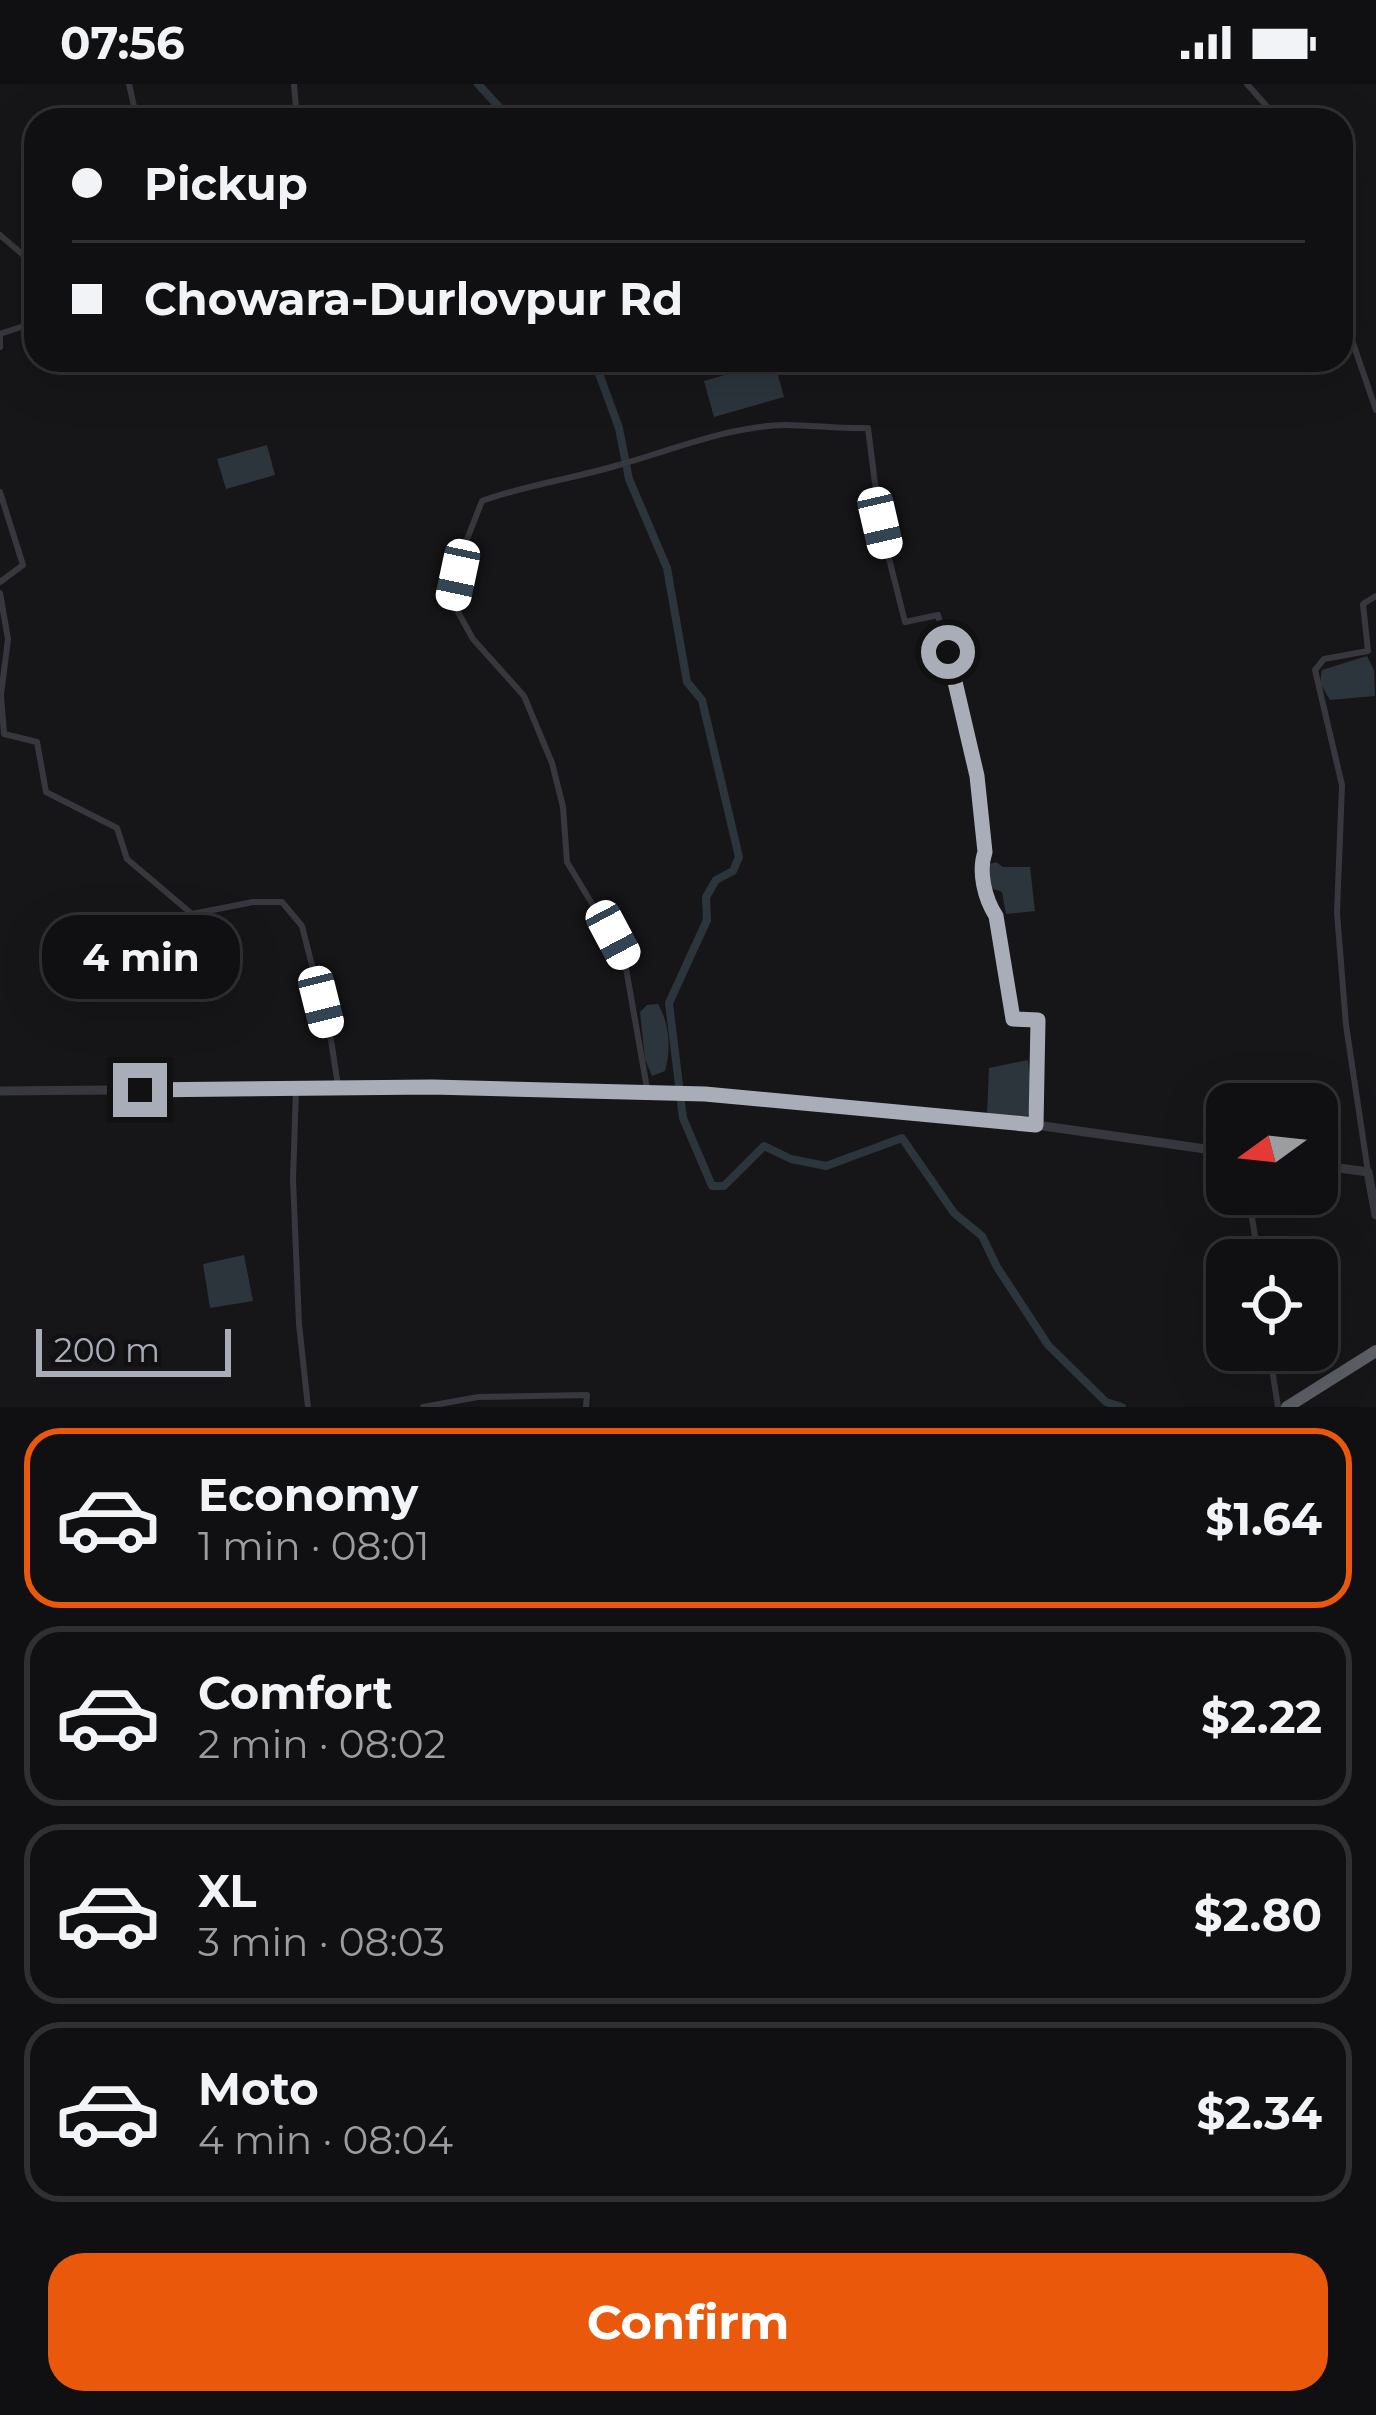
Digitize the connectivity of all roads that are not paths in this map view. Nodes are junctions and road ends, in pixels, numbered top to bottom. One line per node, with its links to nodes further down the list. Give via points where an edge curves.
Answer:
1 (1247, 84): 2 (street)
2 (1268, 108)
3 (0, 235): 4 (street)
4 (24, 256)
5 (24, 326): 7 (street, via 0,334)
6 (1353, 343): 8 (street)
7 (0, 347)
8 (1376, 410)
9 (0, 492): 10 (street, via 23,565)
10 (0, 582)
11 (0, 593): 14 (street, via 8,639 4,734 37,742 46,792 117,828 127,859 192,914 282,902 302,926)
12 (1376, 596): 20 (street, via 1363,604 1368,651 1324,659 1315,670 1342,784 1337,914)
13 (296, 1090): 14 (street); 15 (street); 24 (street, via 293,1179)
14 (339, 1090): 16 (street)
15 (0, 1091)
16 (648, 1094): 17 (street); 17 (street, via 624,957 566,862 563,808 544,743 524,696 453,603 464,547 482,501 547,480 739,431 868,428 880,523 905,622 938,615 958,689 977,776 987,903 1013,1019 1038,1020)
17 (1036, 1125): 18 (street)
18 (1206, 1149)
19 (1338, 1168): 20 (street)
20 (1368, 1172): 21 (street)
21 (1376, 1215)
22 (1376, 1351): 28 (highway)
23 (1272, 1371): 27 (street)
24 (308, 1407)
25 (423, 1407): 26 (street, via 587,1394)
26 (586, 1407)
27 (1278, 1407)
28 (1287, 1407)

